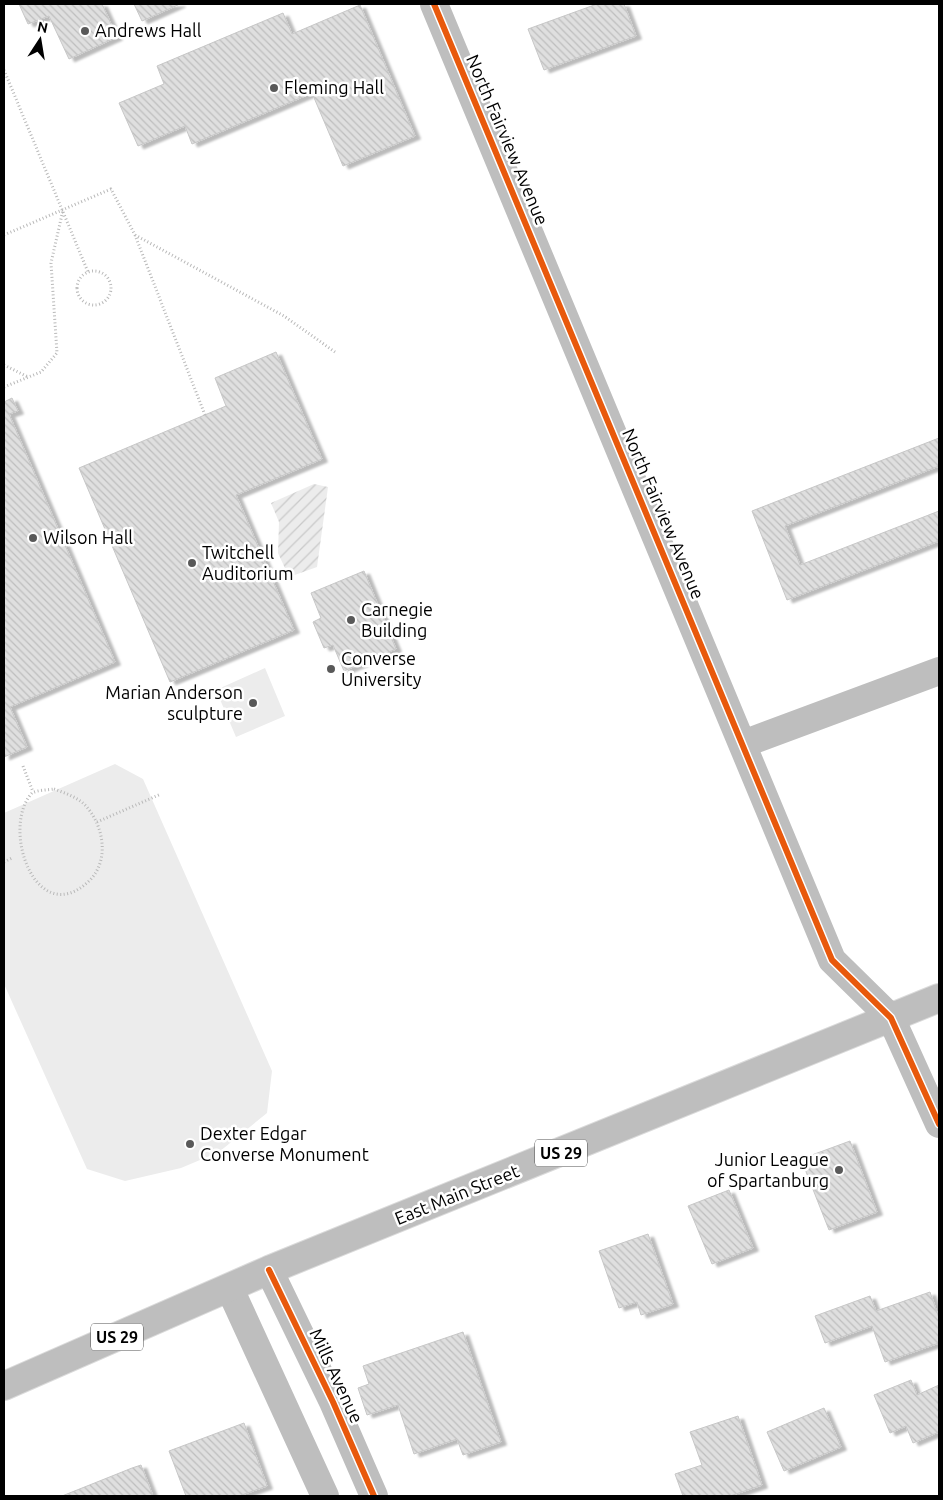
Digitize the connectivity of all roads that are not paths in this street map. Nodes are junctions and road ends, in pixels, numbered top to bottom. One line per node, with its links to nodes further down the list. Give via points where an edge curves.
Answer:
1 (434, 4): 3 (street, North Fairview Avenue)
2 (939, 670): 3 (street)
3 (743, 744): 5 (street, North Fairview Avenue, via 832,960)
4 (939, 998): 5 (street, East Main Street / US 29)
5 (891, 1018): 6 (street); 7 (street, East Main Street / US 29)
6 (939, 1124)
7 (269, 1270): 8 (street, East Main Street / US 29); 11 (street, Mills Avenue)
8 (230, 1288): 9 (street, East Main Street / US 29); 10 (street)
9 (4, 1386)
10 (325, 1496)
11 (374, 1496)

